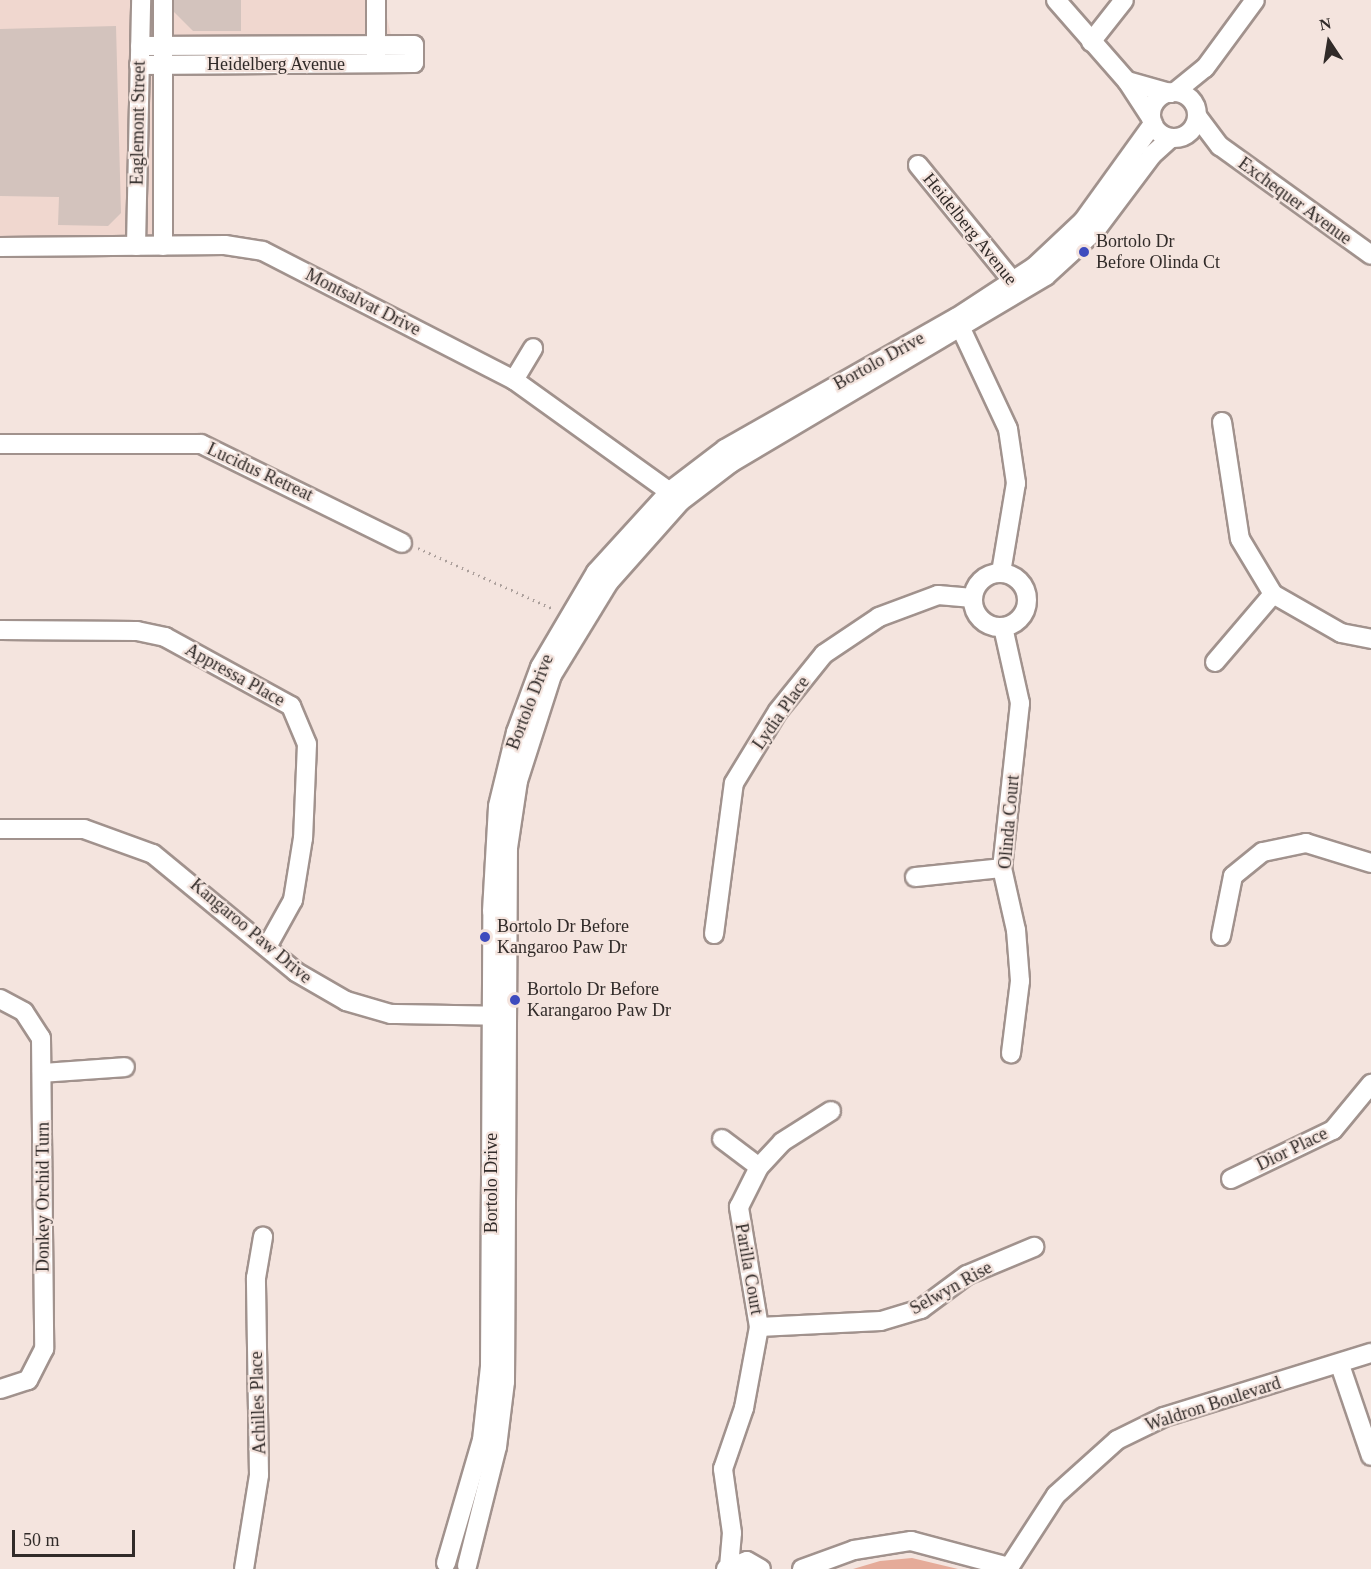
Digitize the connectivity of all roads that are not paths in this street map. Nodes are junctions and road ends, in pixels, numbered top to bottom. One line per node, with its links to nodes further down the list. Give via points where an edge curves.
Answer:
1 (141, 0): 9 (street, Eaglemont Street)
2 (163, 0): 8 (street, Eaglemont Street)
3 (376, 0): 10 (street)
4 (1056, 0): 7 (street)
5 (1124, 0): 7 (street)
6 (1255, 0): 14 (street)
7 (1091, 42): 15 (street)
8 (164, 45): 9 (street, Heidelberg Avenue); 10 (street, Heidelberg Avenue); 12 (street, Eaglemont Street)
9 (141, 46): 13 (street, Eaglemont Street)
10 (376, 54): 11 (street, Heidelberg Avenue); 12 (street, Heidelberg Avenue)
11 (414, 54)
12 (163, 64): 13 (street, Heidelberg Avenue); 23 (street, Eaglemont Street)
13 (139, 65): 22 (street, Eaglemont Street)
14 (1204, 68): 16 (street); 17 (street)
15 (1127, 81): 16 (street); 18 (street)
16 (1172, 92): 17 (street, via 1188,97); 18 (street, via 1154,104)
17 (1197, 112): 19 (street); 20 (street, Exchequer Avenue)
18 (1152, 121): 19 (street); 26 (street, Bortolo Drive, via 1083,221)
19 (1178, 137): 20 (street, Exchequer Avenue); 26 (street, Bortolo Drive, via 1152,155 1095,231)
20 (1220, 146): 25 (street, Exchequer Avenue)
21 (918, 165): 26 (street, Heidelberg Avenue)
22 (136, 246): 23 (street, Montsalvat Drive); 24 (street, Montsalvat Drive)
23 (163, 246): 29 (street, Montsalvat Drive, via 225,245 263,251)
24 (0, 247)
25 (1371, 255)
26 (1018, 287): 27 (street, Bortolo Drive)
27 (959, 324): 32 (street, Bortolo Drive, via 742,438); 34 (street, via 1008,429 1016,483)
28 (533, 348): 29 (street)
29 (514, 380): 32 (street, Montsalvat Drive)
30 (1222, 422): 35 (street, via 1240,539)
31 (0, 444): 33 (street, Lucidus Retreat, via 201,444)
32 (675, 496): 49 (street, Bortolo Drive, via 574,635 539,708 518,780 508,848)
33 (402, 543)
34 (1001, 573): 36 (street, via 986,577); 37 (street, via 1019,581 1027,593 1020,618)
35 (1273, 594): 39 (street, via 1341,633); 40 (street)
36 (973, 598): 37 (street, via 978,616); 45 (street, Lydia Place, via 938,595 879,617 824,654 778,711 734,783)
37 (1003, 627): 43 (street, Olinda Court, via 1020,703)
38 (0, 630): 47 (street, Appressa Place, via 165,637 291,706 307,744 303,838 293,900)
39 (1371, 639)
40 (1215, 662)
41 (0, 830): 47 (street, Kangaroo Paw Drive, via 84,829 133,844 177,869)
42 (1371, 863): 46 (street, via 1306,843 1263,852 1233,876)
43 (1002, 867): 44 (street); 50 (street, Olinda Court, via 1016,930 1020,981)
44 (915, 877)
45 (714, 934)
46 (1221, 936)
47 (267, 947): 49 (street, Kangaroo Paw Drive, via 326,992 371,1009)
48 (0, 999): 52 (street, Donkey Orchid Turn, via 35,1025)
49 (499, 1017): 66 (street, Bortolo Drive, via 487,1407); 68 (street, Bortolo Drive, via 504,1393 497,1447)
50 (1011, 1053)
51 (125, 1067): 52 (street)
52 (42, 1073): 63 (street, Donkey Orchid Turn, via 44,1349 28,1380)
53 (1371, 1084): 57 (street, Dior Place, via 1333,1130)
54 (831, 1111): 56 (street, Parilla Court, via 782,1142)
55 (722, 1139): 56 (street)
56 (759, 1167): 60 (street, Parilla Court, via 739,1208)
57 (1231, 1179)
58 (263, 1237): 72 (street, Achilles Place, via 256,1278 259,1475)
59 (1034, 1247): 60 (street, Selwyn Rise, via 967,1275 921,1309 891,1318)
60 (759, 1327): 65 (street, Parilla Court, via 744,1408 723,1469)
61 (1371, 1353): 62 (street, Waldron Boulevard)
62 (1340, 1365): 64 (street); 71 (street, Waldron Boulevard, via 1164,1417 1117,1440 1056,1495)
63 (0, 1389)
64 (1371, 1456)
65 (732, 1533): 67 (street, Parilla Court); 69 (street, Parilla Court)
66 (442, 1566): 68 (street)
67 (762, 1567): 69 (street)
68 (468, 1568)
69 (727, 1568)
70 (803, 1568): 71 (street, via 854,1550 911,1541); 73 (street)
71 (1009, 1568)
72 (244, 1569)
73 (785, 1569)

